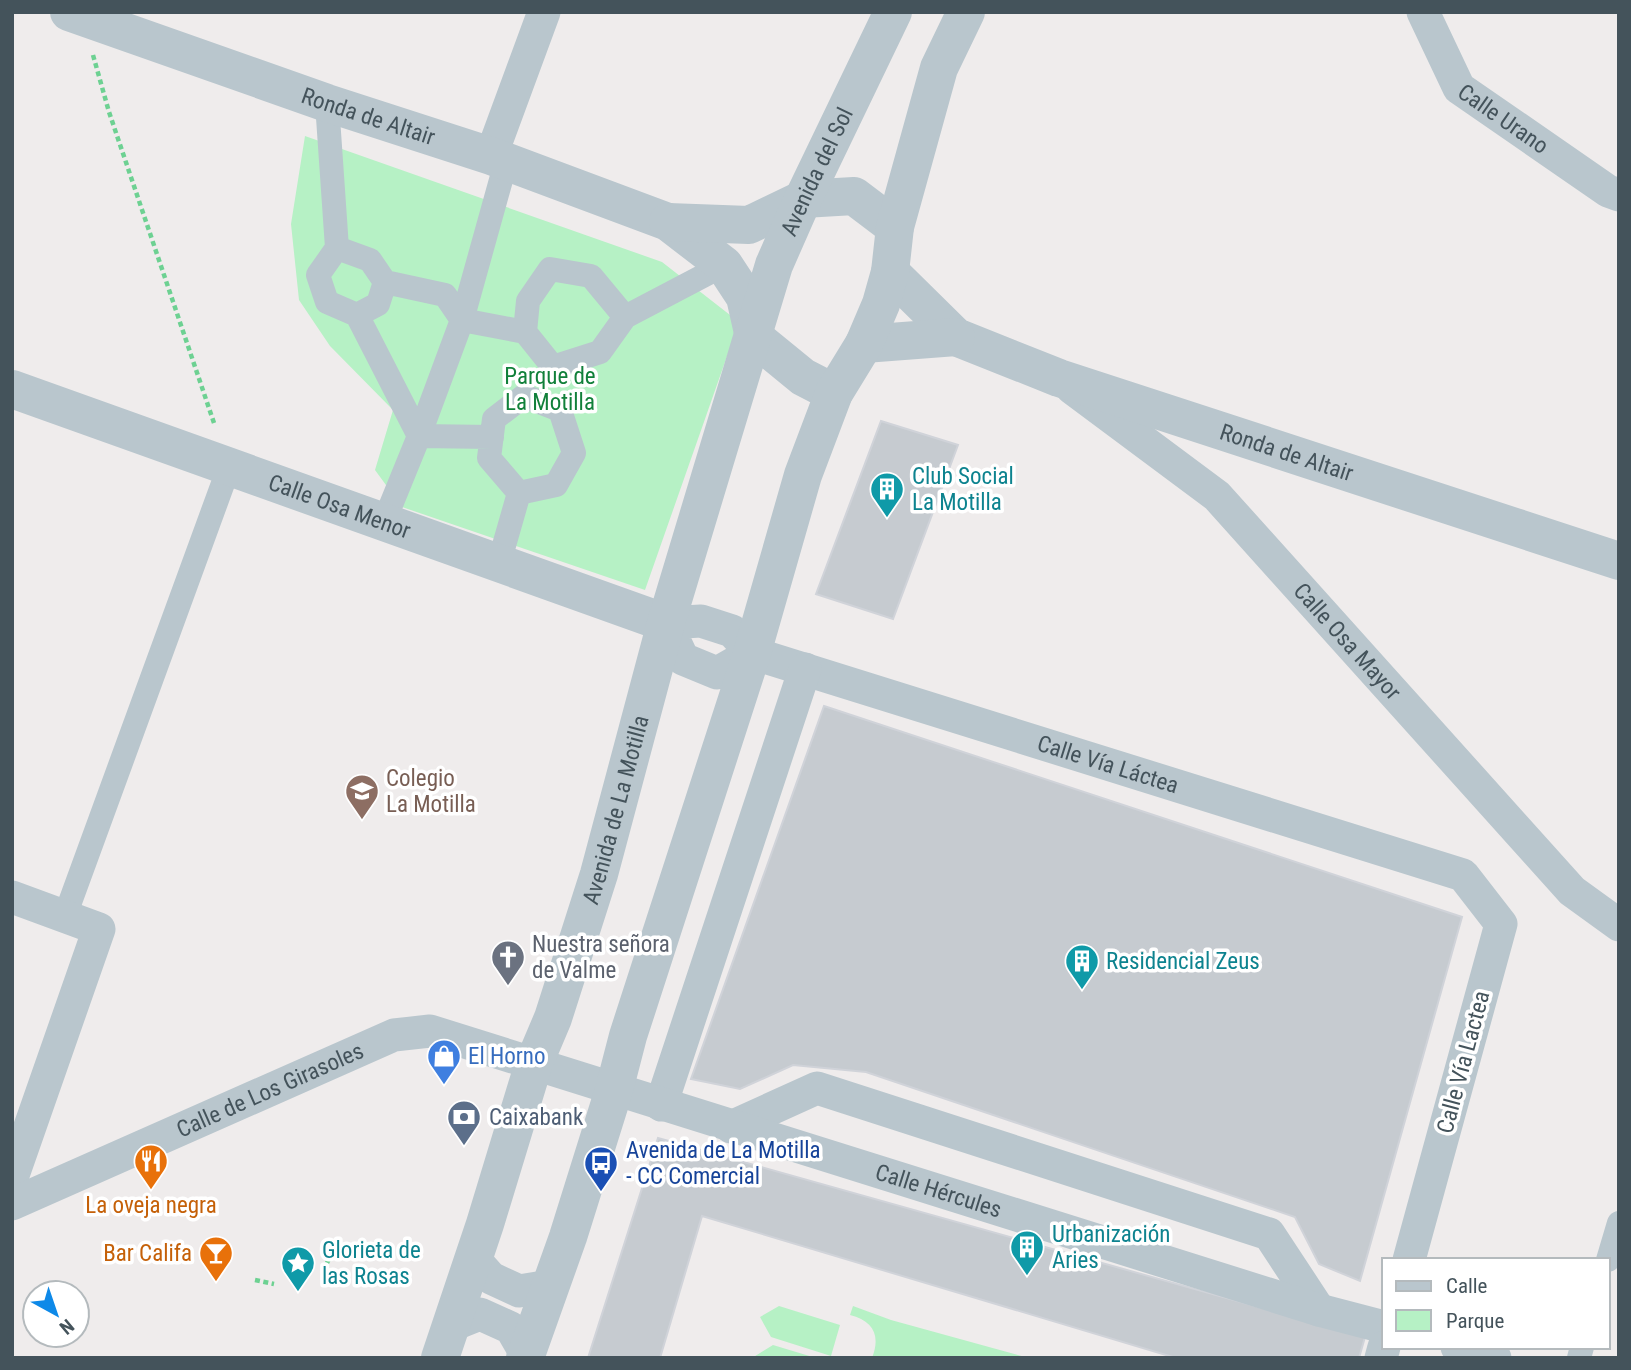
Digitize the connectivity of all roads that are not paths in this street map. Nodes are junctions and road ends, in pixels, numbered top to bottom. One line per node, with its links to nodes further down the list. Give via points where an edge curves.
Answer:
1 (544, 12): 7 (street)
2 (893, 12): 9 (street, Avenida del Sol)
3 (966, 12): 11 (street, via 939,68)
4 (1423, 12): 8 (street, Calle Urano, via 1459,88)
5 (76, 15): 6 (street, Ronda de Altair)
6 (327, 103): 7 (street, Ronda de Altair); 12 (street)
7 (498, 159): 10 (street, Ronda de Altair); 18 (street)
8 (1619, 195)
9 (803, 199): 10 (street, Ronda de Altair, via 749,225); 11 (street, via 854,196); 20 (street, Avenida del Sol, via 774,265)
10 (668, 222): 13 (street, Ronda de Altair)
11 (895, 228): 14 (street)
12 (337, 248): 15 (street, via 370,260); 16 (street, via 318,275 327,302)
13 (724, 265): 17 (street); 20 (street, Ronda de Altair, via 745,297)
14 (890, 272): 21 (street, Ronda de Altair); 22 (street)
15 (385, 282): 16 (street, via 378,304); 18 (street, via 445,295)
16 (357, 315): 28 (street)
17 (625, 317): 19 (street, via 591,276 550,268 527,301); 23 (street, via 600,352)
18 (462, 320): 19 (street); 28 (street)
19 (525, 332): 23 (street)
20 (754, 337): 26 (street, via 803,377); 35 (street, Avenida de La Motilla)
21 (956, 337): 22 (street, Ronda de Altair); 24 (street, Ronda de Altair)
22 (864, 344): 26 (street)
23 (553, 367): 27 (street)
24 (1059, 378): 33 (street, Ronda de Altair); 41 (street, Calle Osa Mayor, via 1217,496 1572,891)
25 (12, 390): 30 (street, Calle Osa Menor)
26 (834, 393): 36 (street, via 803,475)
27 (540, 402): 29 (street, via 524,396 494,419); 31 (street, via 560,410 574,453 556,485)
28 (419, 436): 29 (street); 32 (street)
29 (492, 437): 31 (street, via 489,458)
30 (229, 467): 32 (street, Calle Osa Menor); 40 (street)
31 (519, 493): 34 (street)
32 (384, 522): 34 (street, Calle Osa Menor)
33 (1619, 561)
34 (499, 563): 35 (street, Calle Osa Menor)
35 (666, 623): 36 (street, via 701,621 732,631); 36 (street, via 683,659 718,673); 42 (street, Avenida de La Motilla, via 599,874)
36 (752, 653): 37 (street, Calle Vía Láctea); 43 (street)
37 (805, 669): 38 (street, Calle Vía Láctea); 44 (street)
38 (1463, 875): 49 (street, Calle Vía Lactea, via 1501,924)
39 (12, 897): 40 (street)
40 (65, 916): 46 (street, via 99,929)
41 (1619, 925)
42 (534, 1063): 43 (street, Calle de Los Girasoles); 47 (street, Calle de Los Girasoles, via 430,1031 394,1035); 51 (street, Avenida de La Motilla)
43 (614, 1090): 44 (street, Calle Hércules); 52 (street)
44 (661, 1105): 45 (street, Calle Hércules)
45 (731, 1127): 53 (street, Calle Hércules); 53 (street, via 817,1088 1269,1234)
46 (12, 1178)
47 (12, 1204)
48 (1619, 1223): 50 (street)
49 (1410, 1258)
50 (1609, 1258)
51 (474, 1259): 52 (street, via 491,1278 519,1290); 55 (street, Avenida de La Motilla)
52 (550, 1286): 57 (street)
53 (1319, 1310): 54 (street, Calle Hércules)
54 (1382, 1326)
55 (445, 1342): 57 (street, via 480,1314 511,1328)
56 (1464, 1349): 58 (street)
57 (526, 1356)
58 (1495, 1358)

